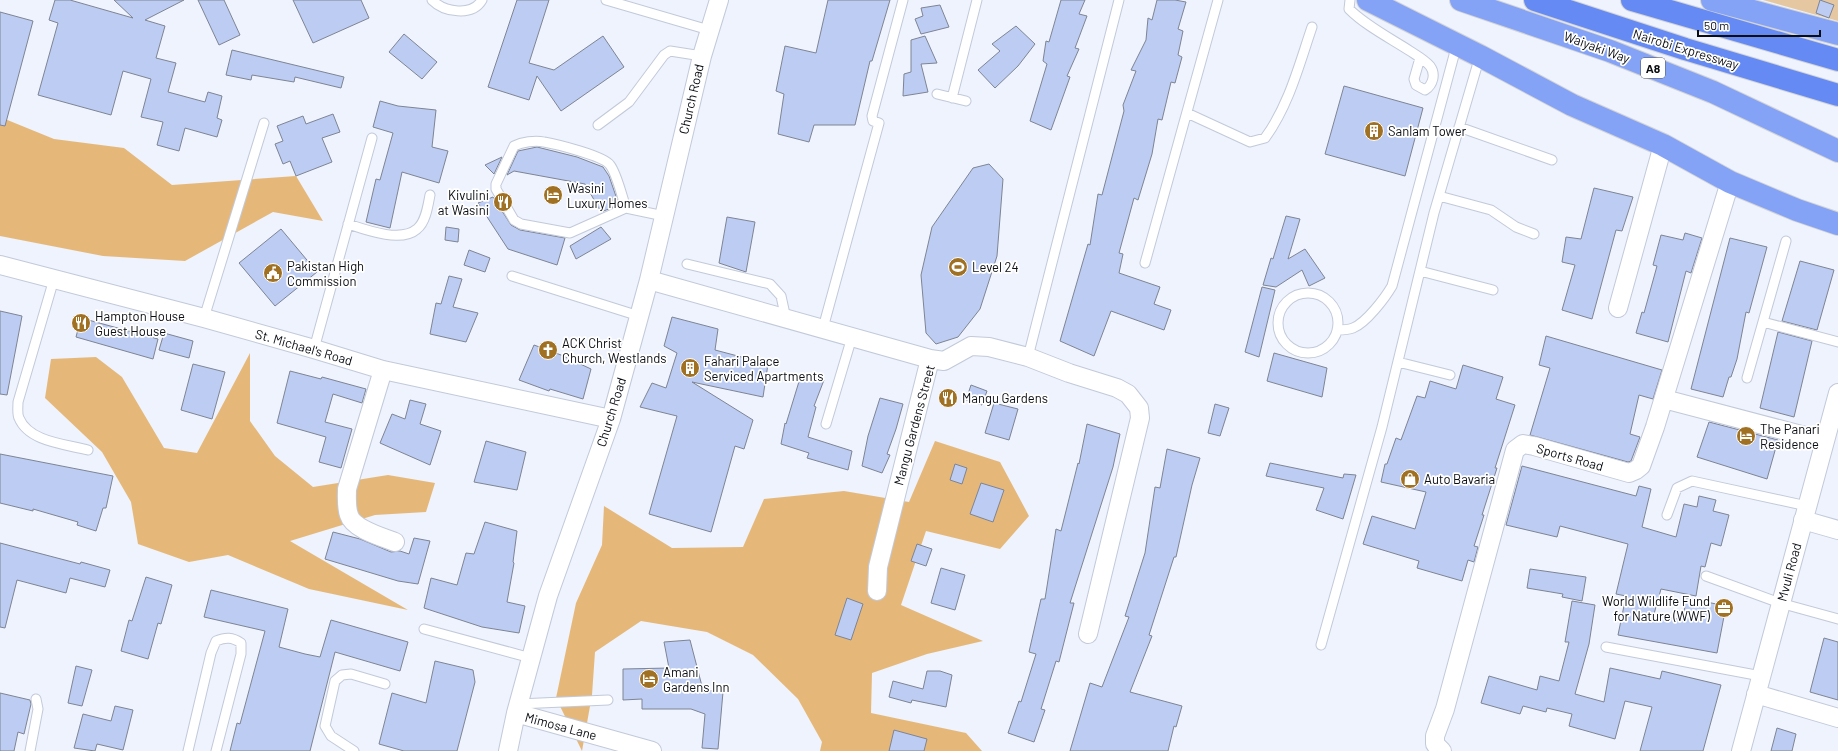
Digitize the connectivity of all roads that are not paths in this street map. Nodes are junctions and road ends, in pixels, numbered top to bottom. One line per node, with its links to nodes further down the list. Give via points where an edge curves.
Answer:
1 (432, 0): 2 (lane, via 454,11 469,10)
2 (482, 0)
3 (606, 0): 16 (lane)
4 (719, 0): 16 (street, Church Road)
5 (903, 0): 57 (lane, via 872,116 873,121 879,123)
6 (977, 0): 25 (lane)
7 (1119, 0): 62 (lane)
8 (1218, 0): 27 (lane)
9 (1350, 0): 21 (lane, via 1349,10 1358,18)
10 (1368, 0): 18 (highway)
11 (1461, 0): 33 (highway, Waiyaki Way / A8, via 1632,59 1713,92)
12 (1535, 0): 24 (highway, Nairobi Expressway, via 1685,49)
13 (1632, 0): 22 (highway)
14 (1712, 0): 17 (highway)
15 (1312, 27): 27 (lane, via 1289,95 1265,138 1250,142)
16 (709, 30): 19 (street, Church Road)
17 (1838, 34)
18 (1457, 44): 20 (highway); 58 (lane, via 1392,286 1385,298 1358,325 1347,330)
19 (702, 56): 29 (lane, via 670,51 664,55 630,102); 39 (street, Church Road)
20 (1480, 56): 30 (lane); 32 (highway, via 1572,105)
21 (1420, 58)
22 (1838, 60)
23 (937, 94): 25 (lane)
24 (1838, 94)
25 (952, 98): 26 (lane)
26 (966, 101)
27 (1187, 113): 45 (lane)
28 (264, 123): 54 (lane)
29 (598, 125)
30 (1459, 127): 34 (lane); 37 (lane)
31 (372, 138): 40 (lane)
32 (1663, 145): 35 (highway); 52 (street)
33 (1838, 151)
34 (1552, 160)
35 (1730, 182): 41 (highway); 69 (street, Sports Road)
36 (430, 195): 40 (lane, via 426,214 418,229 406,234 384,235)
37 (1439, 196): 42 (lane, via 1491,210 1516,228); 47 (lane)
38 (626, 208): 38 (lane, via 570,234 521,224 514,220 496,190 496,184 514,146 543,142 607,161 612,167); 39 (lane)
39 (664, 216): 50 (street, Church Road)
40 (348, 224): 61 (lane)
41 (1838, 224)
42 (1534, 234)
43 (1786, 241): 56 (lane)
44 (687, 264): 55 (lane, via 770,284 781,296)
45 (1145, 264)
46 (0, 265): 49 (street, St. Michael's Road)
47 (1420, 271): 51 (lane); 64 (lane)
48 (512, 276): 53 (lane)
49 (54, 279): 54 (street, St. Michael's Road); 73 (lane, via 18,402 18,417 26,429 41,438)
50 (649, 280): 53 (street, Church Road); 55 (street)
51 (1493, 290)
52 (1618, 308)
53 (639, 316): 70 (street, Church Road)
54 (204, 318): 61 (street, St. Michael's Road)
55 (786, 319): 57 (street)
56 (1763, 322): 60 (lane); 67 (lane)
57 (823, 328): 59 (street)
58 (1337, 330): 58 (lane, via 1327,346 1312,353 1303,353 1282,339 1279,331 1279,314 1289,300 1296,296 1313,294 1328,301 1333,308 1337,316)
59 (852, 337): 63 (street); 71 (lane)
60 (1838, 342)
61 (314, 349): 65 (street, St. Michael's Road)
62 (1028, 357): 63 (street, Mangu Gardens Street, via 989,347 971,346 944,361); 83 (street, Mangu Gardens Street, via 1117,388 1128,394 1139,408 1140,418)
63 (930, 359): 79 (street, Mangu Gardens Street, via 880,560)
64 (1398, 362): 66 (lane); 84 (lane)
65 (383, 370): 70 (street, St. Michael's Road); 77 (street, via 347,489 347,500 349,516 356,524 372,534)
66 (1450, 375)
67 (1747, 378)
68 (1838, 393): 72 (street, Mvuli Road)
69 (1664, 399): 72 (street); 100 (street, Sports Road, via 1645,459 1641,466 1632,472 1623,472 1534,446 1523,444 1515,450 1445,709 1435,736 1436,744)
70 (611, 420): 86 (street, Church Road, via 548,596)
71 (826, 424)
72 (1824, 441): 74 (street, Mvuli Road)
73 (88, 450)
74 (1805, 513): 75 (lane, via 1692,481 1677,488); 76 (street); 80 (street, Mvuli Road)
75 (1667, 515)
76 (1838, 530)
77 (395, 542)
78 (1706, 576): 80 (lane)
79 (877, 591)
80 (1780, 603): 81 (lane); 87 (street, Mvuli Road)
81 (1838, 619)
82 (424, 629): 86 (lane)
83 (1088, 634)
84 (1321, 645)
85 (1606, 647): 87 (lane)
86 (531, 658): 92 (street, Church Road)
87 (1761, 676): 89 (street, Mvuli Road)
88 (385, 684): 97 (lane, via 351,674 342,675 335,681 325,726 331,736)
89 (1756, 694): 93 (street); 101 (street, Mvuli Road)
90 (36, 699): 94 (lane, via 38,709)
91 (608, 700): 92 (lane)
92 (517, 709): 98 (street, Church Road); 99 (street, Mimosa Lane)
93 (1838, 718)
94 (30, 751)
95 (188, 751): 96 (lane, via 213,647 216,641 234,639 241,643 241,654)
96 (216, 751)
97 (354, 751)
98 (508, 751)
99 (652, 751)
100 (1442, 751)
101 (1741, 751)

